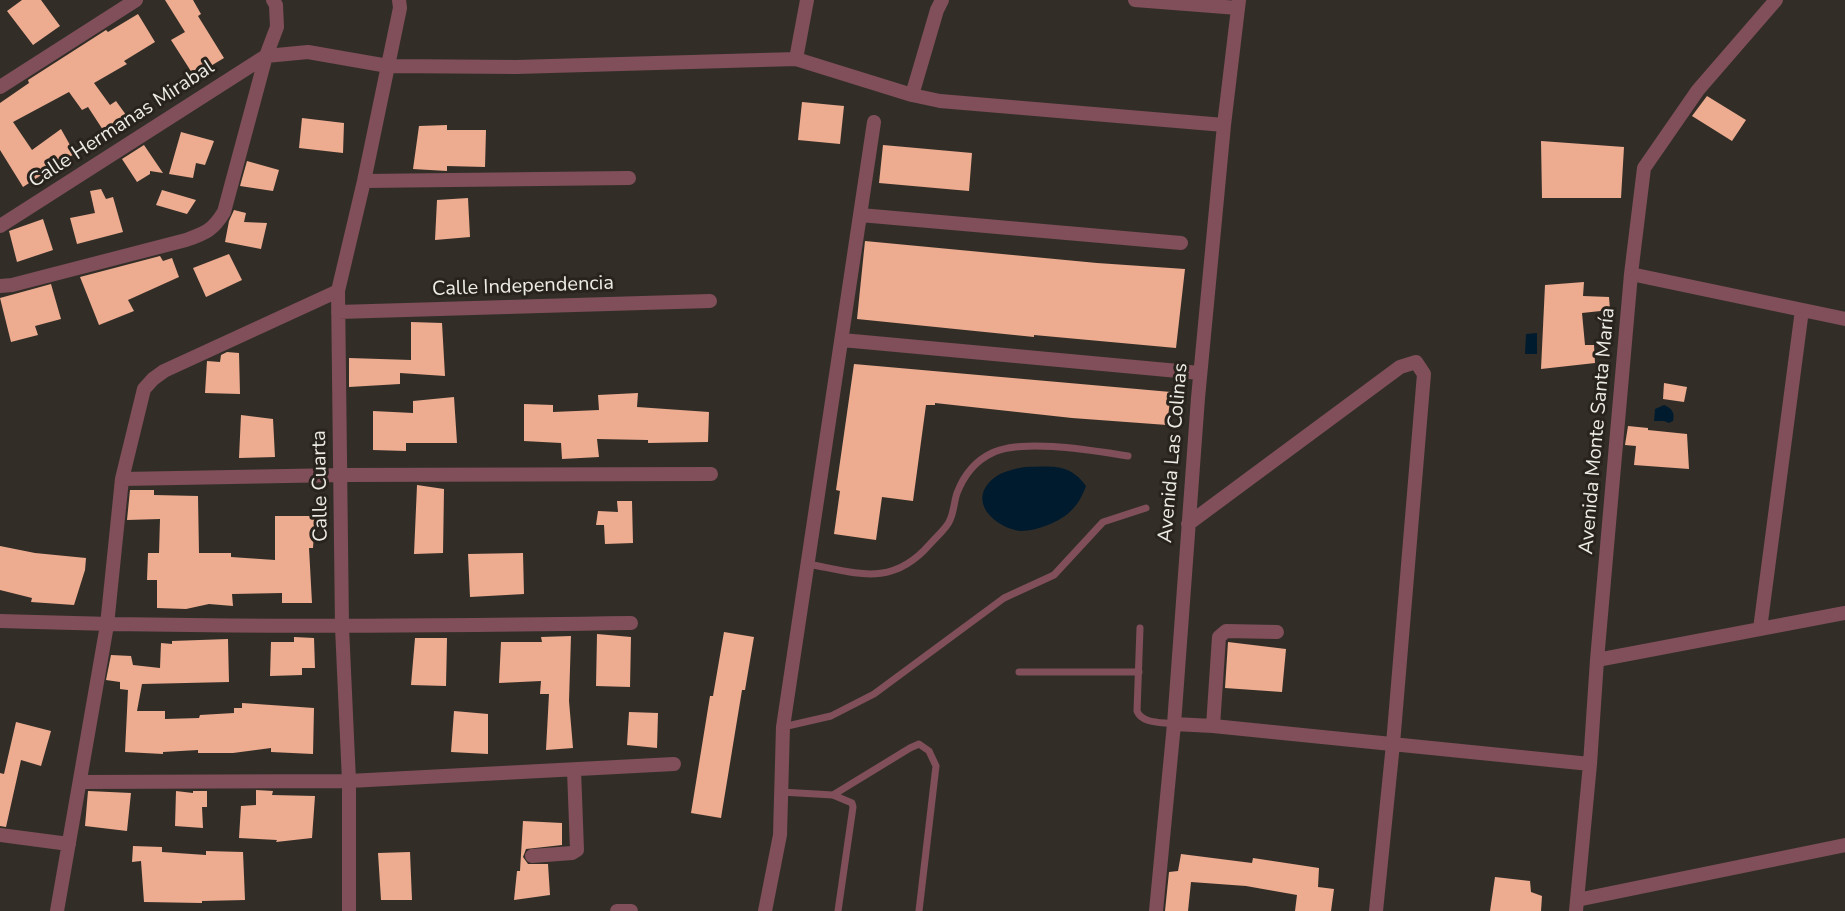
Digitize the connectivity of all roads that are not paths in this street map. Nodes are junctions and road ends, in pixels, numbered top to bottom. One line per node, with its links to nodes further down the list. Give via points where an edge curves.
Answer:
1 (136, 0): 12 (street)
2 (273, 0): 9 (street, via 277,27)
3 (399, 0): 11 (street, Calle Cuarta)
4 (807, 0): 10 (street)
5 (942, 0): 13 (street)
6 (1135, 0): 8 (street)
7 (1776, 0): 21 (street, Avenida Monte Santa María, via 1698,90 1644,168)
8 (1239, 4): 15 (street, Avenida Las Colinas)
9 (266, 56): 11 (street, via 308,52); 19 (street, Calle Hermanas Mirabal); 22 (street, via 224,212 215,227 186,240)
10 (796, 59): 11 (street, via 516,67); 13 (street)
11 (388, 66): 17 (street, Calle Cuarta)
12 (0, 87)
13 (912, 95): 15 (street, via 940,101)
14 (874, 122): 18 (street)
15 (1224, 125): 29 (street, Avenida Las Colinas)
16 (629, 178): 17 (street)
17 (364, 181): 23 (street, Calle Cuarta)
18 (861, 214): 20 (street); 28 (street)
19 (0, 226)
20 (1181, 243)
21 (1631, 274): 25 (street); 45 (street, Avenida Monte Santa María)
22 (0, 286)
23 (338, 291): 26 (street, Calle Cuarta); 33 (street, via 153,379 144,389)
24 (710, 301): 26 (street, Calle Independencia)
25 (1802, 310): 27 (street); 43 (street)
26 (338, 312): 32 (street, Calle Cuarta)
27 (1845, 319)
28 (842, 340): 29 (street); 36 (street)
29 (1200, 373): 35 (street, Avenida Las Colinas)
30 (1128, 456): 36 (lane, via 1064,447 995,451 967,473 950,521 912,562 880,574)
31 (711, 474): 32 (street)
32 (341, 475): 33 (street); 41 (street, Calle Cuarta)
33 (122, 479): 40 (street)
34 (1146, 508): 50 (lane, via 1103,522 1054,575 1004,598 874,694 831,716)
35 (1188, 524): 48 (street, Avenida Las Colinas); 51 (street, via 1400,367 1416,362 1424,374)
36 (808, 564): 50 (street)
37 (1845, 613): 43 (street)
38 (0, 621): 40 (street)
39 (631, 623): 41 (street)
40 (107, 625): 41 (street); 56 (street)
41 (342, 627): 55 (street, Calle Cuarta)
42 (1140, 628): 47 (lane)
43 (1760, 629): 45 (street)
44 (1277, 632): 49 (street, via 1226,631 1219,637)
45 (1597, 660): 53 (street, Avenida Monte Santa María)
46 (1019, 672): 47 (lane)
47 (1139, 672): 48 (lane, via 1139,717)
48 (1174, 724): 49 (street); 71 (street, Avenida Las Colinas)
49 (1213, 726): 51 (street)
50 (783, 727): 57 (street)
51 (1393, 744): 53 (street); 72 (street)
52 (674, 764): 54 (street)
53 (1590, 764): 63 (street, Avenida Monte Santa María)
54 (574, 770): 55 (street); 62 (street, via 577,850)
55 (350, 781): 56 (street); 65 (street, Calle Cuarta)
56 (80, 782): 60 (street)
57 (781, 792): 58 (lane); 68 (street, via 780,835)
58 (833, 795): 69 (lane, via 854,807); 70 (lane, via 910,747 919,744 929,751 936,766)
59 (0, 836): 60 (street)
60 (69, 844): 64 (street)
61 (1845, 845): 63 (street)
62 (532, 856)
63 (1576, 905)
64 (57, 911)
65 (349, 911)
66 (617, 911): 67 (street)
67 (631, 911)
68 (765, 911)
69 (838, 911)
70 (919, 911)
71 (1156, 911)
72 (1376, 911)

